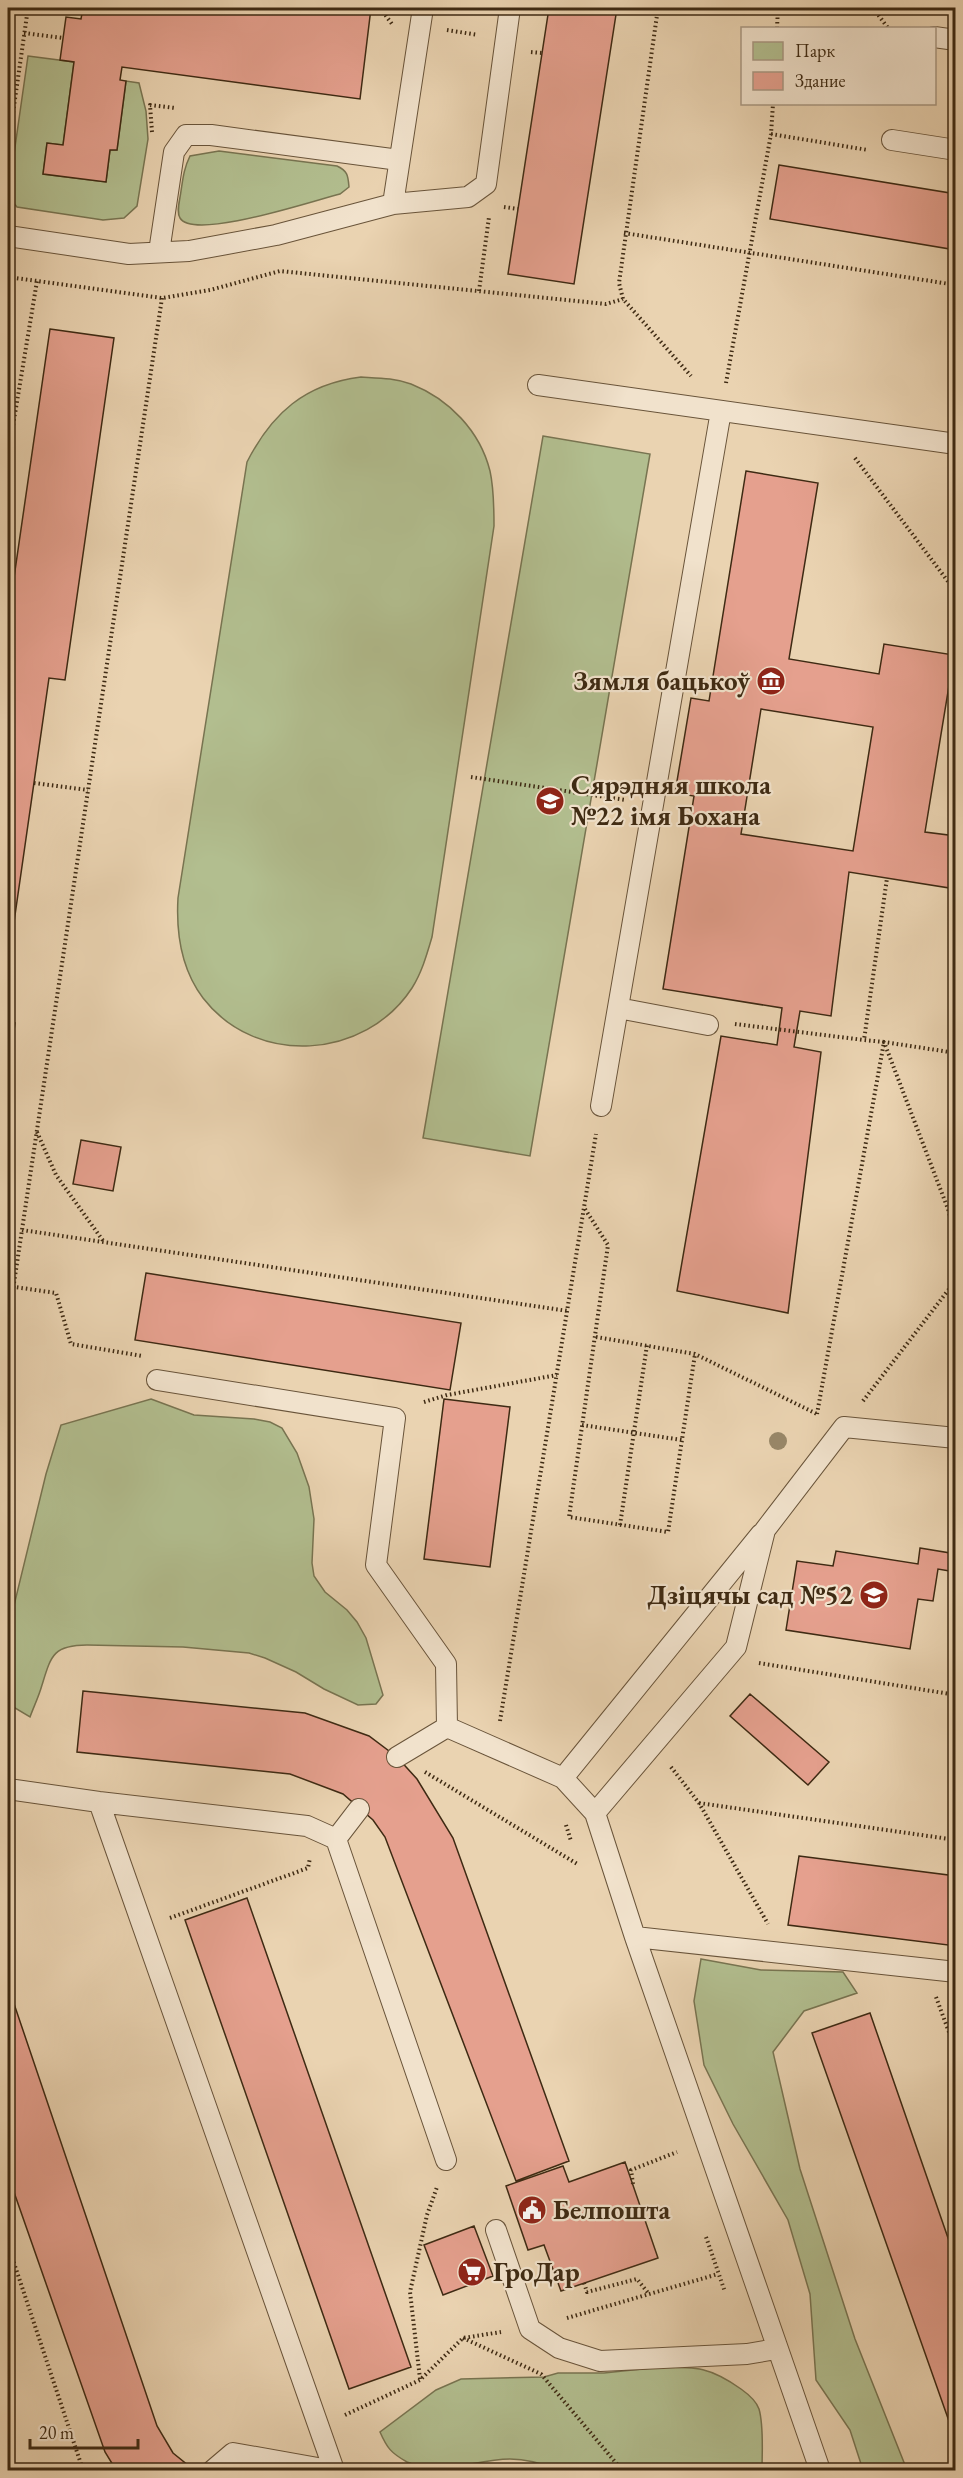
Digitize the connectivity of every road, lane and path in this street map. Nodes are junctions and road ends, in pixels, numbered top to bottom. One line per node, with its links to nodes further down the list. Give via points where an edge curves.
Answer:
1 (28, 8): 9 (path)
2 (423, 8): 18 (lane)
3 (510, 8): 19 (lane)
4 (658, 8): 21 (path)
5 (778, 8): 7 (path)
6 (873, 8): 8 (path)
7 (777, 27)
8 (887, 27)
9 (24, 33): 11 (path); 16 (path)
10 (936, 37): 12 (lane)
11 (63, 38)
12 (956, 40)
13 (772, 105): 14 (path)
14 (771, 134): 15 (path); 24 (path)
15 (884, 146): 17 (lane)
16 (8, 148)
17 (956, 150)
18 (399, 160): 20 (lane); 23 (lane, via 186,135 174,152)
19 (486, 183): 20 (lane, via 468,197); 28 (path, via 491,205)
20 (393, 204): 23 (lane, via 276,235 189,251)
21 (624, 233): 24 (path); 30 (path, via 619,283)
22 (8, 236): 23 (lane, via 129,254)
23 (159, 252)
24 (750, 254): 27 (path); 32 (path)
25 (8, 278): 26 (path)
26 (37, 281): 29 (path); 35 (path)
27 (956, 285)
28 (479, 291): 29 (path, via 280,271); 30 (path, via 606,304)
29 (162, 298): 39 (path)
30 (623, 298): 32 (path)
31 (538, 385): 32 (lane)
32 (721, 411): 33 (lane); 40 (lane)
33 (833, 426): 34 (lane); 36 (path)
34 (956, 444)
35 (8, 456)
36 (956, 592)
37 (471, 777): 40 (path)
38 (34, 783): 39 (path)
39 (88, 790): 48 (path)
40 (653, 805): 42 (lane)
41 (887, 878): 44 (path)
42 (618, 1008): 43 (lane); 47 (lane)
43 (708, 1025): 44 (path, via 744,1023)
44 (864, 1040): 45 (path)
45 (884, 1042): 46 (path); 51 (path); 63 (path)
46 (956, 1053)
47 (599, 1115): 49 (path)
48 (36, 1131): 50 (path); 52 (path, via 56,1174)
49 (585, 1208): 55 (path); 57 (path, via 608,1245)
50 (22, 1230): 52 (path); 54 (path)
51 (956, 1237)
52 (104, 1242): 55 (path)
53 (956, 1280): 65 (path)
54 (10, 1287): 56 (path)
55 (568, 1311): 60 (path)
56 (8, 1323)
57 (596, 1336): 58 (path); 64 (path)
58 (646, 1345): 59 (path); 66 (path)
59 (695, 1354): 63 (path); 68 (path)
60 (557, 1375): 62 (path); 75 (path)
61 (157, 1380): 73 (lane, via 395,1418 376,1565 446,1664)
62 (424, 1402)
63 (818, 1414): 65 (path)
64 (582, 1425): 66 (path); 69 (path, via 568,1517)
65 (844, 1426): 67 (lane); 70 (lane)
66 (634, 1433): 68 (path); 69 (path)
67 (956, 1438)
68 (682, 1440): 69 (path, via 668,1532)
69 (620, 1525)
70 (765, 1530): 71 (lane); 78 (lane)
71 (736, 1647): 72 (path, via 761,1664); 74 (lane)
72 (956, 1695)
73 (447, 1727): 75 (lane); 76 (lane)
74 (653, 1745): 81 (path); 83 (lane)
75 (495, 1749): 78 (lane)
76 (397, 1757)
77 (418, 1768): 87 (path)
78 (563, 1778): 83 (lane)
79 (8, 1789): 80 (lane)
80 (99, 1802): 84 (lane); 106 (lane)
81 (699, 1803): 86 (path); 90 (path)
82 (359, 1809): 85 (lane)
83 (595, 1813): 89 (lane)
84 (316, 1830): 85 (lane); 88 (path, via 308,1868)
85 (336, 1839): 95 (lane)
86 (956, 1840)
87 (579, 1865)
88 (166, 1919)
89 (635, 1936): 90 (lane); 104 (lane)
90 (785, 1953): 91 (lane)
91 (925, 1968): 92 (lane); 93 (path)
92 (956, 1972)
93 (956, 2051)
94 (677, 2152): 96 (path, via 631,2170)
95 (446, 2160): 105 (path, via 427,2215 410,2292)
96 (633, 2184)
97 (496, 2230): 102 (lane)
98 (8, 2245): 107 (path)
99 (718, 2274): 101 (path)
100 (584, 2283): 101 (path, via 587,2292 637,2279)
101 (649, 2294): 102 (path)
102 (530, 2329): 103 (path); 104 (lane, via 559,2348 600,2361)
103 (463, 2337): 105 (path); 111 (path, via 542,2374)
104 (777, 2349): 112 (lane)
105 (420, 2380): 106 (path)
106 (317, 2428): 110 (lane)
107 (83, 2470)
108 (213, 2470): 109 (lane, via 233,2453)
109 (329, 2470)
110 (334, 2470)
111 (622, 2470)
112 (820, 2470)

